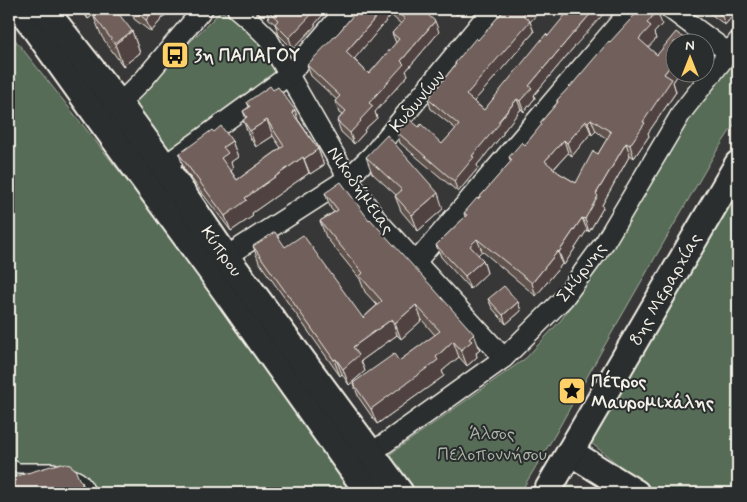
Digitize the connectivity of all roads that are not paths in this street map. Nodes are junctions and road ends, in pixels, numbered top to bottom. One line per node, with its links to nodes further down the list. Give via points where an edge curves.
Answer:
1 (21, 9): 11 (street, Κύπρου)
2 (44, 9): 11 (street, Κύπρου)
3 (203, 9): 11 (street, via 144,79)
4 (237, 9): 10 (street, Νικοδήμειας, via 267,38)
5 (346, 9): 10 (street)
6 (492, 9): 14 (street, Κυδωνίων, via 372,155)
7 (631, 9): 16 (street)
8 (670, 9): 9 (street)
9 (733, 47): 17 (street, Σμύρνης, via 682,112 605,242 564,298)
10 (289, 75): 13 (street); 14 (street, Νικοδήμειας)
11 (109, 111): 13 (street, Κύπρου); 15 (street, Κύπρου)
12 (738, 164): 18 (street, 8ης Μεραρχίας)
13 (164, 166): 15 (street, Κύπρου)
14 (348, 178): 15 (street, Κυδωνίων); 16 (street, Νικοδήμειας, via 377,220)
15 (218, 262): 19 (street, Κύπρου); 23 (street, Κύπρου)
16 (416, 262): 17 (street, Νικοδήμειας)
17 (504, 358): 19 (street, Σμύρνης)
18 (570, 452): 25 (street, 8ης Μεραρχίας); 26 (street)
19 (370, 454): 24 (street, Κύπρου)
20 (9, 463): 21 (lane)
21 (13, 469): 22 (lane, via 56,468 79,476)
22 (91, 493)
23 (369, 493)
24 (400, 493)
25 (546, 493)
26 (636, 493)

